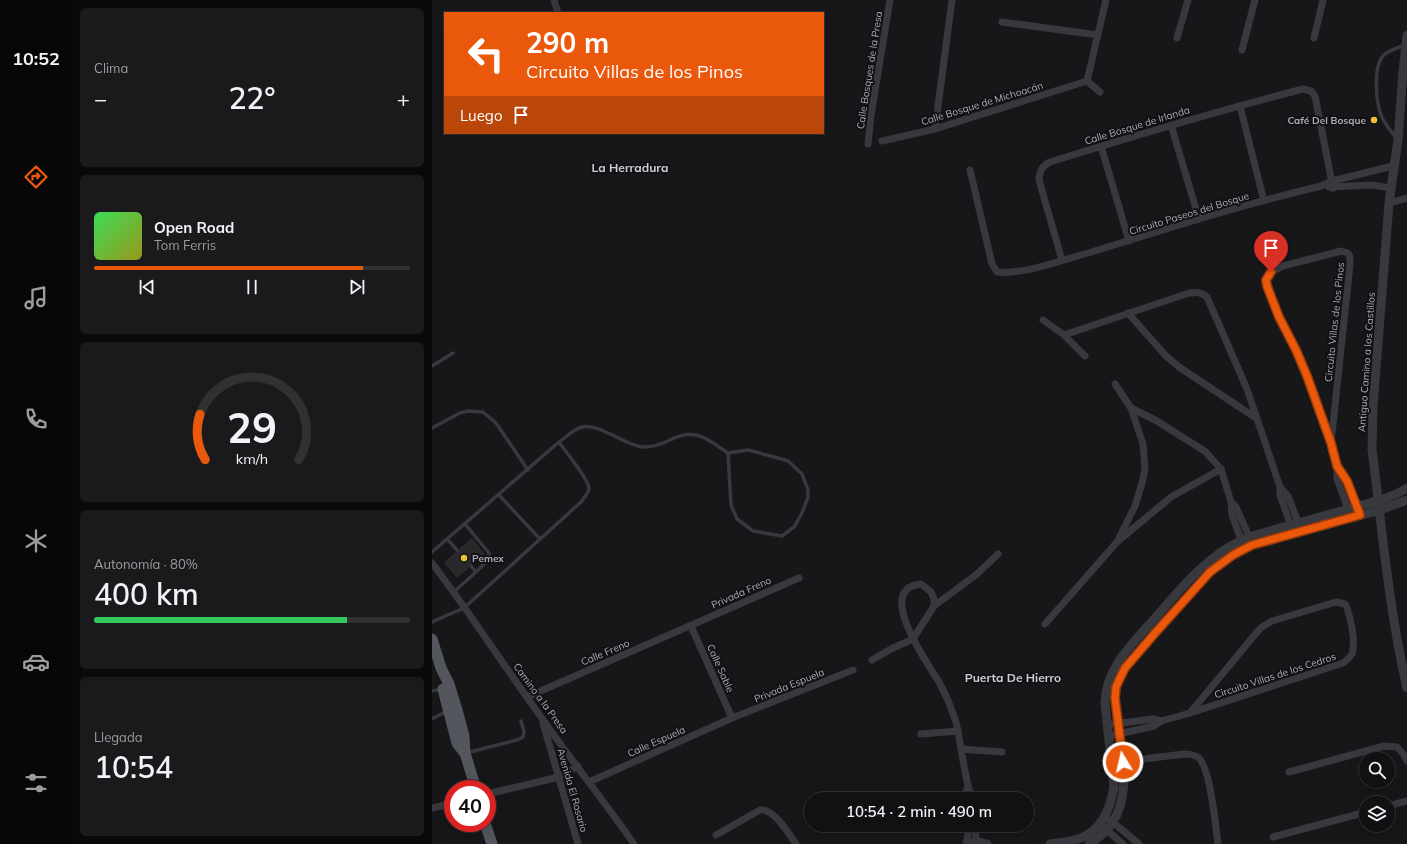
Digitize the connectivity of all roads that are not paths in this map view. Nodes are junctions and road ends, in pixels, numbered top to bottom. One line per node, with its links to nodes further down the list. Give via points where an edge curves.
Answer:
1 (554, 0): 8 (street)
2 (890, 0): 24 (street, Calle Bosques de la Presa)
3 (952, 0): 21 (street)
4 (1106, 0): 10 (street)
5 (1188, 0): 12 (street)
6 (1255, 0): 15 (street)
7 (1323, 0): 13 (street)
8 (558, 12)
9 (1002, 22): 10 (street)
10 (1098, 35): 17 (street)
11 (1407, 35): 14 (street, Antiguo Camino a los Castillos)
12 (1177, 38)
13 (1314, 38)
14 (1406, 45): 16 (street, Antiguo Camino a los Castillos); 22 (lane, via 1383,56 1376,78 1379,109 1384,121)
15 (1242, 50)
16 (1405, 75): 22 (street, Antiguo Camino a los Castillos)
17 (1087, 81): 18 (street); 21 (street, Calle Bosque de Michoacán)
18 (1100, 92)
19 (1240, 106): 20 (street, Calle Bosque de Irlanda); 28 (street, Calle Bosque de Irlanda, via 1303,89 1313,92); 31 (street)
20 (1171, 125): 25 (street, Calle Bosque de Irlanda); 33 (street)
21 (935, 129): 23 (street, Calle Bosque de Michoacán)
22 (1398, 140): 26 (street, Antiguo Camino a los Castillos)
23 (882, 141)
24 (868, 144)
25 (1101, 146): 34 (street); 35 (street, Calle Bosque de Irlanda, via 1050,162 1039,174)
26 (1393, 166): 28 (street, Circuito Paseos del Bosque); 29 (street, Antiguo Camino a los Castillos)
27 (970, 170): 35 (street, Circuito Paseos del Bosque, via 992,264 997,272 1020,271)
28 (1332, 185): 29 (street, Circuito Paseos del Bosque); 31 (street, Circuito Paseos del Bosque)
29 (1391, 188): 32 (street, Antiguo Camino a los Castillos)
30 (1407, 198): 32 (street)
31 (1264, 201): 33 (street, Circuito Paseos del Bosque)
32 (1389, 203): 54 (street, Antiguo Camino a los Castillos, via 1372,423 1372,449)
33 (1200, 219): 34 (street, Circuito Paseos del Bosque)
34 (1128, 241): 35 (street, Circuito Paseos del Bosque)
35 (1062, 260)
36 (1128, 313): 38 (street); 44 (street, via 1165,355); 44 (street, via 1189,293 1197,292 1207,296 1242,375)
37 (1043, 320): 38 (street)
38 (1064, 335): 40 (street)
39 (453, 353): 41 (lane)
40 (1085, 356)
41 (432, 366)
42 (1115, 384): 43 (street)
43 (1131, 408): 49 (street, via 1206,452); 60 (street, via 1143,444 1145,469 1135,506)
44 (1256, 418): 57 (street, via 1280,487 1288,496)
45 (432, 428): 50 (lane, via 460,413 483,412 496,423)
46 (559, 442): 48 (lane, via 584,426 644,447 685,435 699,434); 50 (lane); 59 (lane, via 588,483 588,492 581,502)
47 (1331, 443): 47 (street, Circuito Villas de los Pinos, via 1296,350 1277,313 1266,280 1271,272 1279,268 1341,251 1348,253 1350,265); 55 (street, Circuito Villas de los Pinos, via 1337,466 1337,479)
48 (728, 453): 48 (lane, via 748,450 774,457 788,461 802,474 808,497 794,527 782,536 754,531 737,519 731,505)
49 (1220, 469): 60 (street, via 1171,496); 61 (street)
50 (528, 470): 52 (lane)
51 (1407, 488): 54 (street)
52 (499, 495): 56 (lane); 59 (lane)
53 (1407, 500): 54 (street)
54 (1379, 505): 55 (street); 79 (street, Antiguo Camino a los Castillos, via 1391,605)
55 (1354, 512): 57 (street)
56 (465, 524): 58 (lane); 67 (lane, via 489,553 488,560)
57 (1296, 528): 61 (street)
58 (447, 539): 62 (lane); 63 (lane)
59 (540, 539): 71 (lane)
60 (1117, 542): 73 (street)
61 (1247, 543): 89 (street, via 1210,572 1125,668 1116,687); 90 (street, via 1221,552 1198,572 1124,655 1112,671 1105,694)
62 (458, 551)
63 (432, 552)
64 (998, 554): 70 (street, via 977,574)
65 (432, 563): 69 (street, Camino a la Presa)
66 (471, 566): 67 (lane)
67 (476, 572): 69 (lane)
68 (799, 578): 74 (street, Privada Freno)
69 (454, 592): 71 (street, Camino a la Presa)
70 (934, 606): 76 (street); 76 (street, via 931,592 921,584 904,593 903,612)
71 (464, 608): 72 (lane); 81 (street, Camino a la Presa)
72 (432, 622)
73 (1045, 624)
74 (691, 626): 81 (street, Calle Freno); 85 (street, Calle Sable)
75 (432, 639): 80 (main road, via 441,668)
76 (913, 639): 77 (street); 91 (street, via 940,684)
77 (872, 660)
78 (853, 670): 85 (street, Privada Espuela)
79 (1407, 688)
80 (442, 689): 82 (main road)
81 (527, 697): 84 (street, Camino a la Presa)
82 (453, 709): 86 (lane); 96 (main road, via 457,743)
83 (1190, 713): 83 (street, Circuito Villas de los Cedros, via 1343,663 1352,654 1353,639 1348,608 1336,602 1267,623); 88 (street, Circuito Villas de los Cedros)
84 (542, 718): 100 (street, Camino a la Presa); 102 (street, Avenida El Rosario)
85 (732, 718): 104 (street, Calle Espuela)
86 (432, 719)
87 (520, 721): 96 (lane, via 523,737)
88 (1161, 721): 89 (street, Circuito Villas de los Cedros, via 1153,719); 93 (street, Circuito Villas de los Cedros, via 1154,726)
89 (1117, 723): 90 (street, Circuito Villas de los Cedros); 93 (street)
90 (1108, 725): 93 (street)
91 (958, 731): 92 (street); 94 (street)
92 (921, 734)
93 (1114, 735): 98 (street); 99 (street)
94 (961, 749): 95 (street); 105 (street)
95 (1002, 752)
96 (465, 753): 103 (main road)
97 (1407, 761): 101 (street, via 1397,747 1384,746)
98 (1123, 762): 99 (street); 115 (street, via 1124,787); 133 (street, via 1184,754 1199,758 1206,771)
99 (1112, 763): 114 (street, via 1114,786)
100 (578, 766): 102 (street); 104 (street, Camino a la Presa)
101 (1289, 772)
102 (559, 777): 106 (street); 125 (street, Avenida El Rosario)
103 (473, 780)
104 (589, 782): 126 (street, Camino a la Presa)
105 (968, 785): 107 (street); 108 (street)
106 (496, 792)
107 (966, 792)
108 (970, 792)
109 (1407, 801): 110 (street)
110 (1395, 804)
111 (444, 805): 112 (street)
112 (432, 808)
113 (1359, 814): 122 (street)
114 (1106, 816): 115 (street); 116 (street)
115 (1114, 823): 117 (street); 132 (street)
116 (1100, 824): 117 (street); 129 (street, via 1079,839)
117 (1107, 831): 130 (street); 131 (street)
118 (489, 832): 124 (main road)
119 (968, 832): 123 (street)
120 (973, 832): 123 (street)
121 (716, 834): 127 (street, via 764,809 776,818)
122 (1273, 836)
123 (970, 843): 128 (street)
124 (492, 844)
125 (578, 844)
126 (634, 844)
127 (796, 844)
128 (987, 844)
129 (1050, 844)
130 (1089, 844)
131 (1123, 844)
132 (1139, 844)
133 (1218, 844)

